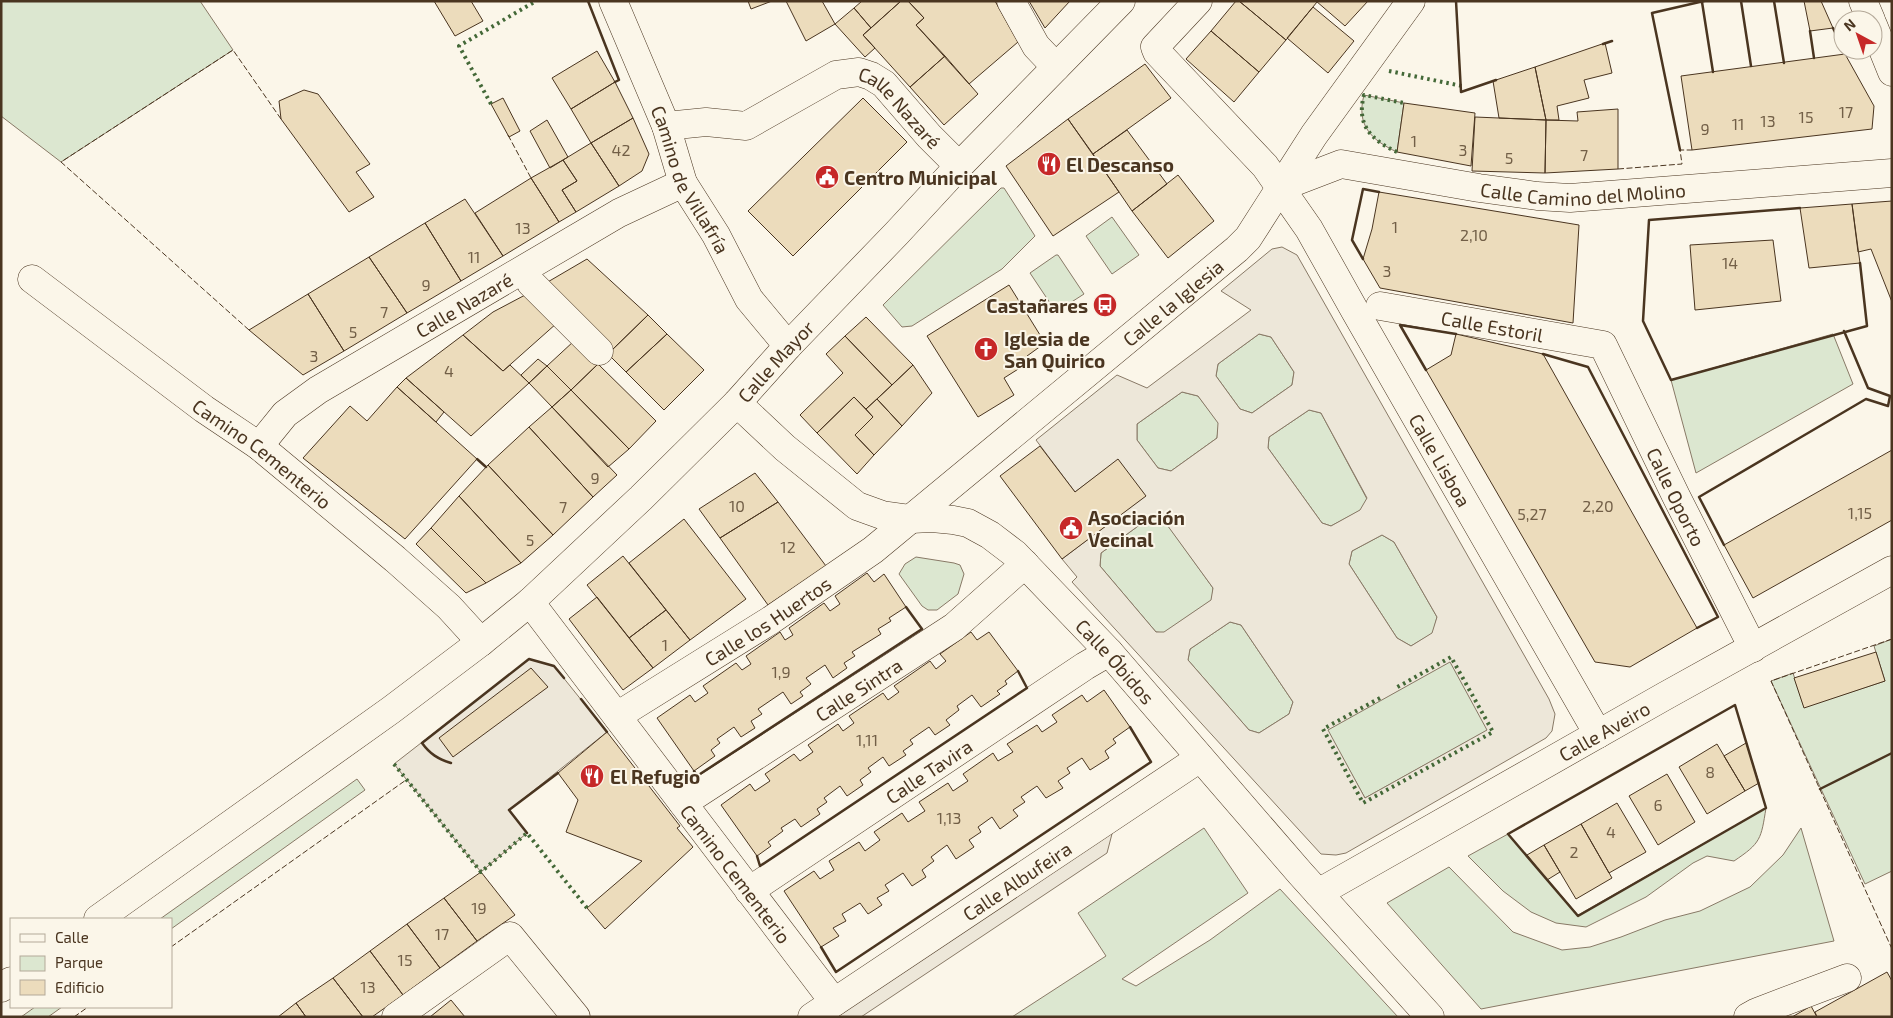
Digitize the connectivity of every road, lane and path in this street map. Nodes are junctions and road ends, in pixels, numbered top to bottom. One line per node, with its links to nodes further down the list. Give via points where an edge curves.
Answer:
1 (613, 1): 9 (main road, Camino de Villafría)
2 (1011, 1): 7 (main road, via 1036,46)
3 (1121, 1): 7 (main road, Calle Mayor)
4 (1198, 1): 13 (main road, via 1154,47 1265,166)
5 (1411, 1): 13 (main road, Calle la Iglesia)
6 (1883, 50): 8 (main road)
7 (1056, 67): 10 (main road, Calle Mayor)
8 (1892, 72)
9 (666, 126): 10 (main road, Calle Nazaré, via 706,122 746,126 836,75 859,72 884,84); 12 (main road, Camino de Villafría)
10 (959, 166): 18 (main road, Calle Mayor)
11 (1892, 173): 13 (main road, Calle Camino del Molino, via 1570,198 1479,188 1341,164)
12 (683, 183): 18 (main road, Camino de Villafría, via 716,235 749,299); 21 (main road, Calle Nazaré, via 619,214 318,390 284,414)
13 (1280, 187): 22 (main road, Calle la Iglesia, via 1248,238 1237,248); 30 (main road, Calle Lisboa, via 1309,229)
14 (32, 279): 21 (main road, Camino Cementerio)
15 (531, 283): 19 (main road)
16 (1380, 306): 17 (main road, Calle Estoril)
17 (1603, 345): 27 (main road, Calle Oporto)
18 (788, 346): 20 (main road, Calle Mayor)
19 (599, 351)
20 (737, 403): 22 (main road, Calle Óbidos, via 785,448 857,506 882,515); 25 (main road, Calle Mayor)
21 (258, 446): 26 (main road, Camino Cementerio, via 449,607)
22 (911, 519): 23 (main road, Calle Óbidos, via 932,518 968,524 990,535); 29 (main road, Calle los Huertos, via 824,585)
23 (1025, 564): 28 (main road, Calle Óbidos); 32 (main road, Calle Sintra, via 954,627)
24 (1892, 570): 27 (main road, Calle Aveiro)
25 (530, 602): 26 (main road, Calle Mayor); 29 (main road, Camino Cementerio)
26 (481, 642): 35 (main road, Calle Mayor)
27 (1753, 648): 30 (main road, Calle Aveiro)
28 (1110, 652): 31 (main road, Calle Óbidos); 33 (main road, Calle Tavira)
29 (617, 716): 32 (main road, Camino Cementerio)
30 (1598, 734): 34 (main road, Calle Aveiro)
31 (1200, 758): 34 (main road, Calle Óbidos); 37 (main road, Calle Albufeira)
32 (683, 803): 33 (main road, Camino Cementerio)
33 (749, 891): 37 (main road, Camino Cementerio)
34 (1318, 893): 40 (main road, Calle Óbidos)
35 (99, 918)
36 (1847, 978): 41 (main road)
37 (823, 1009)
38 (396, 1017): 39 (main road, via 510,936)
39 (576, 1017)
40 (1430, 1017)
41 (1748, 1017)

